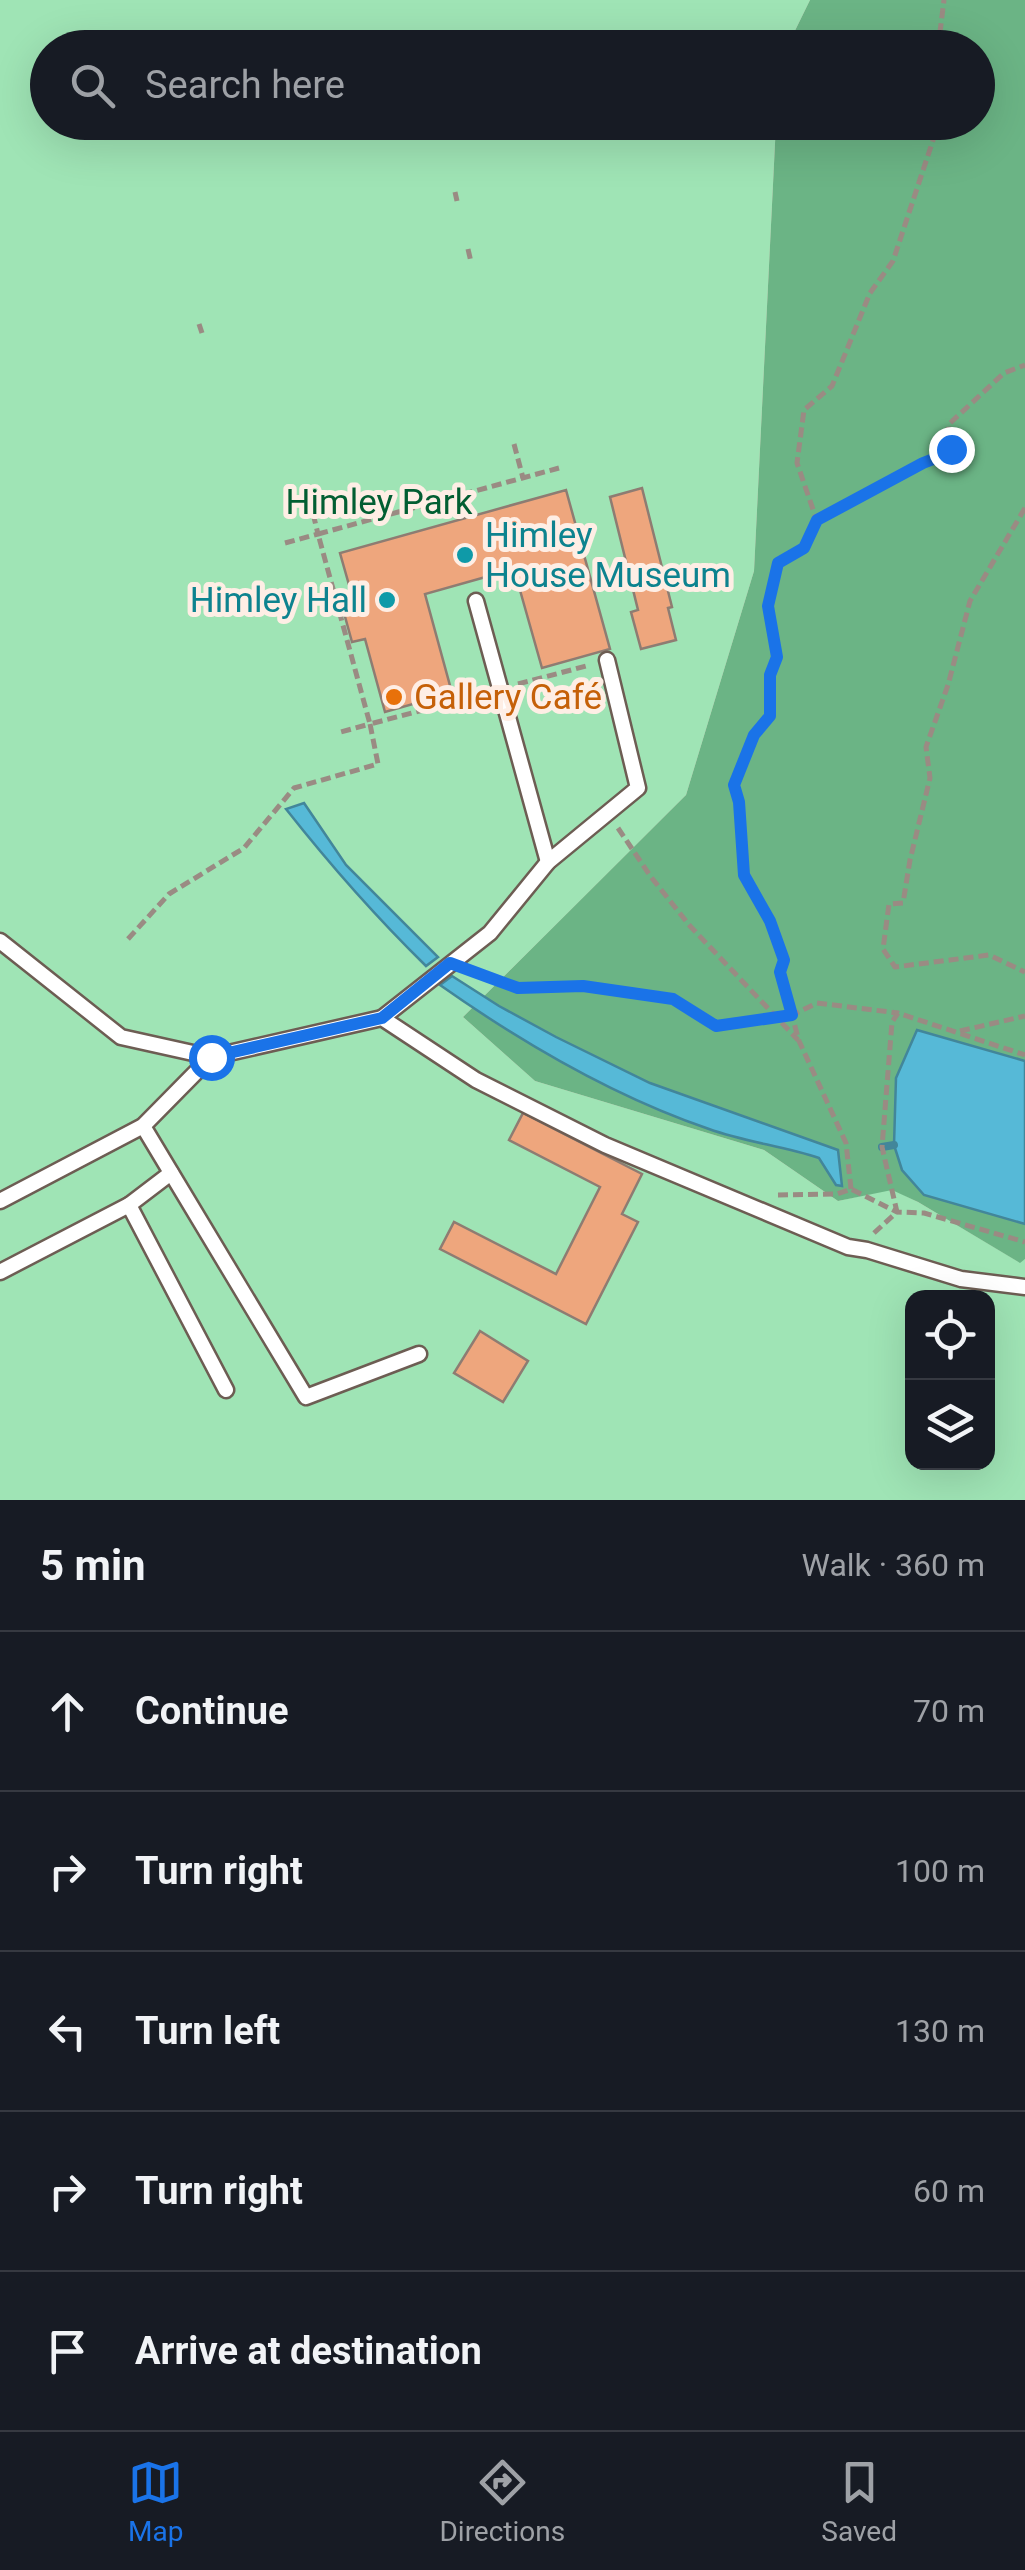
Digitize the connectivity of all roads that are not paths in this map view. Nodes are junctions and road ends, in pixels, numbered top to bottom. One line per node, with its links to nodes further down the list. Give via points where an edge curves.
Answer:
1 (476, 600): 3 (lane)
2 (607, 660): 3 (lane, via 638,788)
3 (548, 862): 5 (lane, via 490,933)
4 (0, 941): 6 (lane, via 121,1037)
5 (382, 1018): 6 (lane); 12 (lane, via 476,1080 605,1145 848,1247 961,1279)
6 (211, 1057): 7 (lane)
7 (143, 1126): 8 (lane); 9 (lane)
8 (172, 1172): 10 (lane); 13 (lane, via 306,1397)
9 (0, 1200)
10 (129, 1204): 11 (lane); 14 (lane)
11 (0, 1272)
12 (1025, 1287)
13 (420, 1354)
14 (226, 1390)

